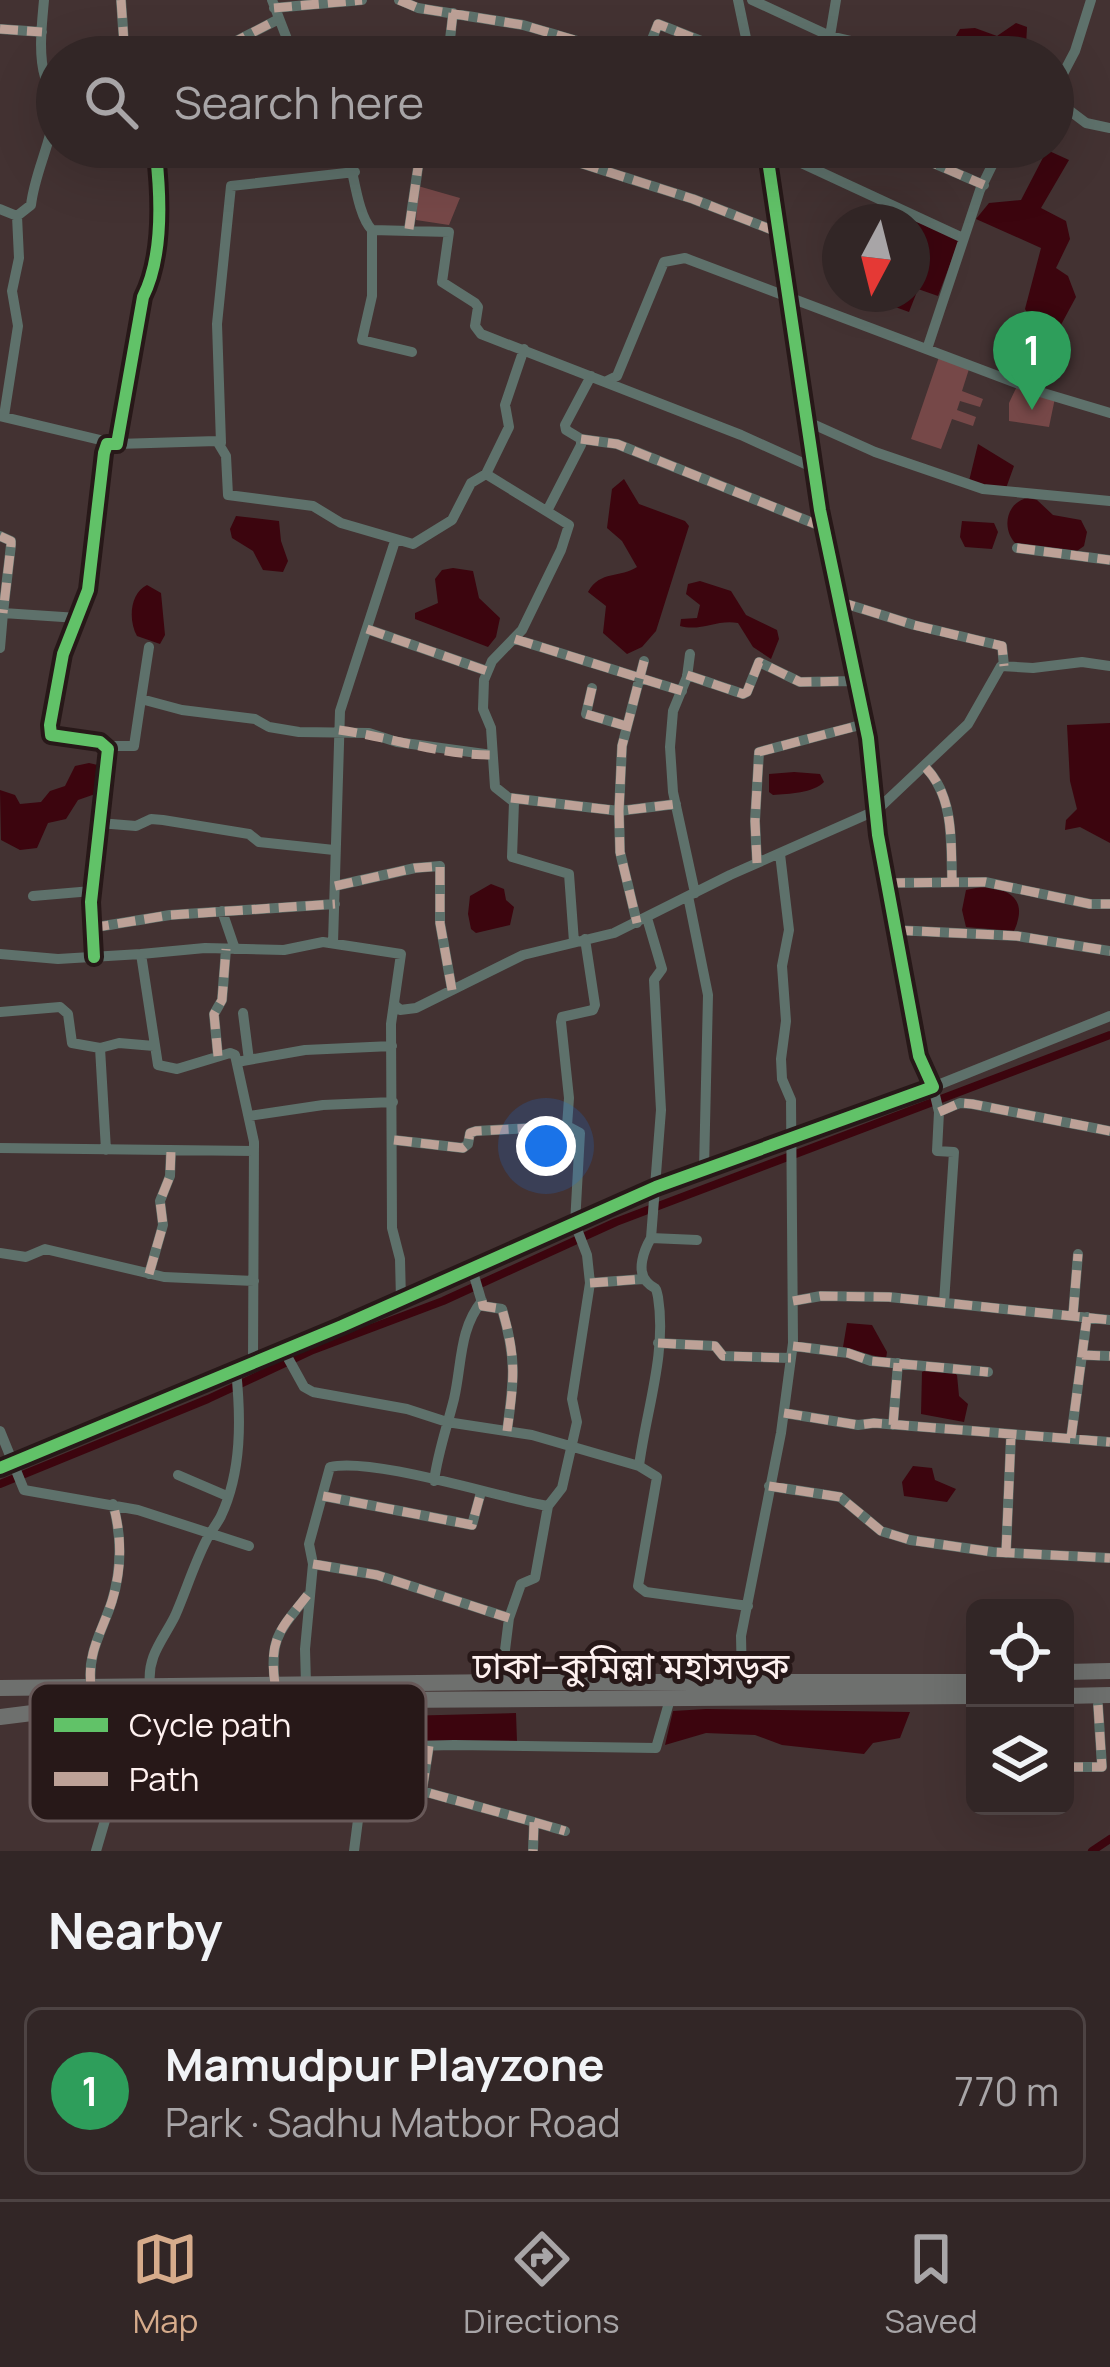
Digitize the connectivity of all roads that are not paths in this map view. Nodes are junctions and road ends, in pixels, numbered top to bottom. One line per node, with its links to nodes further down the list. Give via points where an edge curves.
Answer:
1 (44, 0): 12 (street)
2 (121, 0): 14 (street)
3 (362, 0): 9 (street)
4 (399, 0): 10 (street)
5 (737, 0): 20 (street)
6 (752, 0): 21 (street)
7 (836, 0): 21 (street)
8 (1091, 0): 22 (street)
9 (274, 9): 15 (street)
10 (453, 13): 16 (street); 17 (street)
11 (0, 28): 12 (street)
12 (42, 32): 13 (street)
13 (42, 36)
14 (124, 36)
15 (235, 36)
16 (450, 36)
17 (560, 36)
18 (653, 36): 19 (street, via 658,24)
19 (690, 36)
20 (743, 36)
21 (830, 36)
22 (1074, 55)
23 (1074, 113): 24 (street)
24 (1110, 128)
25 (37, 168): 37 (street, via 32,205)
26 (157, 168): 53 (street, via 151,282)
27 (354, 168): 34 (street)
28 (418, 168): 38 (street)
29 (596, 168): 40 (street)
30 (770, 168): 40 (street)
31 (812, 168): 41 (street)
32 (945, 168): 35 (street)
33 (992, 168): 35 (street)
34 (355, 172): 39 (street, via 362,219); 52 (street, via 231,186 217,324)
35 (984, 185): 41 (street)
36 (0, 209): 37 (street)
37 (17, 216): 49 (street, via 18,326)
38 (409, 229): 39 (street); 43 (street, via 448,232 442,282 478,307 473,320 481,334)
39 (372, 230): 45 (street, via 362,340)
40 (780, 233): 42 (street)
41 (963, 238): 44 (street)
42 (788, 294): 44 (street); 47 (street, via 698,260 670,258); 50 (street)
43 (524, 349): 46 (street); 55 (street, via 505,405 509,427)
44 (927, 349): 48 (street)
45 (412, 352)
46 (591, 376): 47 (street); 51 (street, via 565,425)
47 (608, 382): 54 (street)
48 (1110, 413)
49 (2, 416): 53 (street)
50 (806, 421): 54 (street); 56 (street, via 983,489)
51 (581, 439): 57 (street); 58 (street, via 617,444)
52 (221, 442): 53 (street); 60 (street, via 228,495 313,506)
53 (117, 444): 65 (street, via 106,443 91,574)
54 (814, 468): 58 (street)
55 (486, 474): 57 (street); 60 (street, via 471,482 452,520 413,544)
56 (1110, 501)
57 (547, 511): 68 (street, via 569,529)
58 (824, 527): 63 (street)
59 (0, 536): 64 (street, via 11,541)
60 (395, 541): 66 (street)
61 (1017, 548): 62 (street)
62 (1110, 560)
63 (837, 601): 73 (street, via 1003,646); 78 (street)
64 (3, 613): 65 (street); 67 (street)
65 (78, 617): 85 (street, via 50,731)
66 (367, 629): 75 (street); 84 (street)
67 (1, 631): 70 (street)
68 (514, 639): 75 (street); 77 (street)
69 (149, 647): 81 (street)
70 (0, 648)
71 (690, 654): 76 (street)
72 (644, 661): 77 (street)
73 (1004, 665): 74 (street); 87 (street, via 978,710)
74 (1110, 666)
75 (487, 671): 86 (street)
76 (687, 675): 78 (street, via 742,694 760,662 800,682); 80 (street)
77 (638, 679): 80 (street); 83 (street)
78 (856, 681): 82 (street)
79 (592, 688): 83 (street, via 586,714)
80 (682, 691): 89 (street, via 670,734)
81 (141, 699): 84 (street, via 299,732); 85 (street, via 134,746)
82 (864, 724): 90 (street); 95 (street, via 759,752)
83 (626, 727): 91 (street)
84 (339, 730): 86 (street); 93 (street)
85 (106, 746): 92 (street)
86 (492, 754): 88 (street, via 495,787)
87 (926, 768): 90 (street); 96 (street, via 948,816)
88 (511, 798): 91 (street); 108 (street, via 512,857 569,874)
89 (676, 804): 91 (street); 100 (street)
90 (878, 810): 94 (street); 97 (street)
91 (619, 811): 105 (street, via 620,852)
92 (99, 823): 93 (street, via 163,820); 99 (street)
93 (334, 850): 98 (street)
94 (780, 854): 95 (street); 132 (street, via 789,941 782,1078)
95 (757, 863): 100 (street)
96 (952, 880): 97 (street); 103 (street)
97 (887, 883): 107 (street)
98 (335, 886): 102 (street); 115 (street, via 440,866)
99 (92, 891): 101 (street); 106 (street)
100 (691, 895): 105 (street); 137 (street, via 708,995)
101 (34, 896)
102 (335, 904): 104 (street); 109 (street)
103 (1110, 904)
104 (222, 911): 106 (street); 110 (street)
105 (642, 921): 108 (street); 138 (street, via 662,969 654,980 661,1077)
106 (92, 928): 114 (street)
107 (895, 930): 111 (street); 125 (street)
108 (579, 941): 115 (street, via 523,955); 129 (street, via 595,1005 562,1017)
109 (332, 943): 110 (street); 116 (street, via 400,955)
110 (231, 949): 113 (street); 123 (street, via 214,1014)
111 (1110, 951)
112 (0, 954): 114 (street)
113 (141, 954): 114 (street); 120 (street)
114 (94, 957)
115 (452, 990): 116 (street, via 416,1008)
116 (396, 1006): 121 (street)
117 (0, 1012): 122 (street, via 60,1007 71,1042)
118 (243, 1013): 124 (street)
119 (1110, 1016): 125 (street)
120 (154, 1046): 122 (street); 123 (street, via 164,1069)
121 (392, 1046): 124 (street); 126 (street)
122 (100, 1048): 134 (street)
123 (218, 1056): 124 (street)
124 (243, 1061): 128 (street)
125 (933, 1090): 127 (street); 132 (street)
126 (393, 1102): 128 (street); 131 (street)
127 (939, 1112): 130 (street, via 971,1104); 152 (street, via 937,1151 954,1152)
128 (249, 1116): 136 (street)
129 (566, 1126): 131 (street, via 476,1131 463,1148); 139 (street, via 580,1133)
130 (1110, 1131)
131 (394, 1140): 149 (street)
132 (791, 1142): 137 (street); 151 (street)
133 (0, 1148): 134 (street)
134 (106, 1150): 135 (street)
135 (171, 1150): 136 (street); 145 (street)
136 (254, 1151): 147 (street)
137 (704, 1169): 138 (street)
138 (655, 1192): 139 (street); 140 (street)
139 (577, 1227): 144 (street); 148 (street)
140 (651, 1238): 141 (street); 146 (street)
141 (697, 1240)
142 (0, 1253): 145 (street, via 26,1257 45,1249)
143 (1078, 1254): 153 (street)
144 (474, 1272): 149 (street); 150 (street)
145 (149, 1274): 147 (street)
146 (643, 1279): 148 (street); 156 (street, via 658,1295)
147 (254, 1281): 161 (street)
148 (590, 1283): 173 (street)
149 (401, 1300): 157 (street)
150 (482, 1300): 166 (street, via 464,1336); 169 (street, via 502,1309 516,1364)
151 (794, 1301): 152 (street, via 853,1295); 158 (street)
152 (944, 1304): 153 (street)
153 (1072, 1315): 154 (street)
154 (1087, 1317): 155 (street); 159 (street)
155 (1110, 1320)
156 (658, 1343): 158 (street, via 715,1346 723,1356); 175 (street)
157 (283, 1348): 161 (street); 166 (street, via 313,1392)
158 (792, 1352): 162 (street); 165 (street)
159 (1082, 1354): 160 (street); 171 (street)
160 (1110, 1356)
161 (253, 1361): 163 (street)
162 (898, 1363): 164 (street); 167 (street)
163 (236, 1370): 174 (street); 181 (street, via 239,1447)
164 (988, 1372)
165 (784, 1413): 167 (street); 179 (street)
166 (447, 1422): 169 (street); 178 (street)
167 (893, 1425): 170 (street)
168 (0, 1431): 174 (street)
169 (507, 1431): 173 (street)
170 (1011, 1436): 171 (street); 187 (street)
171 (1071, 1438): 172 (street)
172 (1110, 1442)
173 (573, 1445): 175 (street); 184 (street, via 562,1488)
174 (14, 1466): 176 (street); 183 (street, via 25,1490)
175 (639, 1466): 191 (street, via 657,1477 640,1590)
176 (0, 1468)
177 (178, 1475): 181 (street)
178 (434, 1481): 180 (street); 182 (street, via 334,1465)
179 (769, 1486): 187 (street, via 840,1497 894,1536); 191 (street)
180 (481, 1492): 182 (street, via 475,1521 466,1526); 184 (street)
181 (227, 1496): 185 (street)
182 (323, 1496): 189 (street, via 309,1544)
183 (113, 1504): 185 (street); 200 (street, via 119,1561 92,1647)
184 (548, 1506): 192 (street, via 536,1578 521,1584)
185 (212, 1531): 186 (street); 201 (street, via 159,1640)
186 (249, 1546)
187 (1006, 1553): 188 (street)
188 (1110, 1558)
189 (313, 1564): 190 (street); 192 (street, via 377,1575)
190 (309, 1594): 202 (street, via 277,1634); 203 (street)
191 (748, 1606): 199 (street)
192 (509, 1618): 198 (street)
193 (1110, 1671): 194 (highway)
194 (1074, 1672)
195 (966, 1679): 207 (highway, ঢাকা–কুমিল্লা মহাসড়ক)
196 (1074, 1681): 197 (highway)
197 (1110, 1681)
198 (501, 1682): 199 (highway, ঢাকা–কুমিল্লা মহাসড়ক); 204 (highway, ঢাকা–কুমিল্লা মহাসড়ক)
199 (742, 1682): 207 (highway, ঢাকা–কুমিল্লা মহাসড়ক)
200 (91, 1683)
201 (150, 1683)
202 (275, 1683)
203 (306, 1683)
204 (404, 1683)
205 (30, 1687): 206 (highway, ঢাকা–কুমিল্লা মহাসড়ক)
206 (0, 1688)
207 (905, 1689): 209 (highway, ঢাকা–কুমিল্লা মহাসড়ক); 210 (highway, ঢাকা–কুমিল্লা মহাসড়ক)
208 (426, 1699): 210 (highway, ঢাকা–কুমিল্লা মহাসড়ক)
209 (966, 1699)
210 (670, 1700): 215 (street, via 656,1748)
211 (1074, 1700): 212 (highway)
212 (1106, 1701): 217 (street, via 1102,1767)
213 (30, 1715): 214 (highway, ঢাকা–কুমিল্লা মহাসড়ক)
214 (0, 1718)
215 (428, 1746): 216 (street)
216 (426, 1761)
217 (1074, 1767)
218 (426, 1792): 221 (street)
219 (104, 1821): 223 (street)
220 (358, 1821): 224 (street)
221 (534, 1822): 222 (street); 225 (street)
222 (566, 1831)
223 (96, 1851)
224 (354, 1851)
225 (533, 1851)

